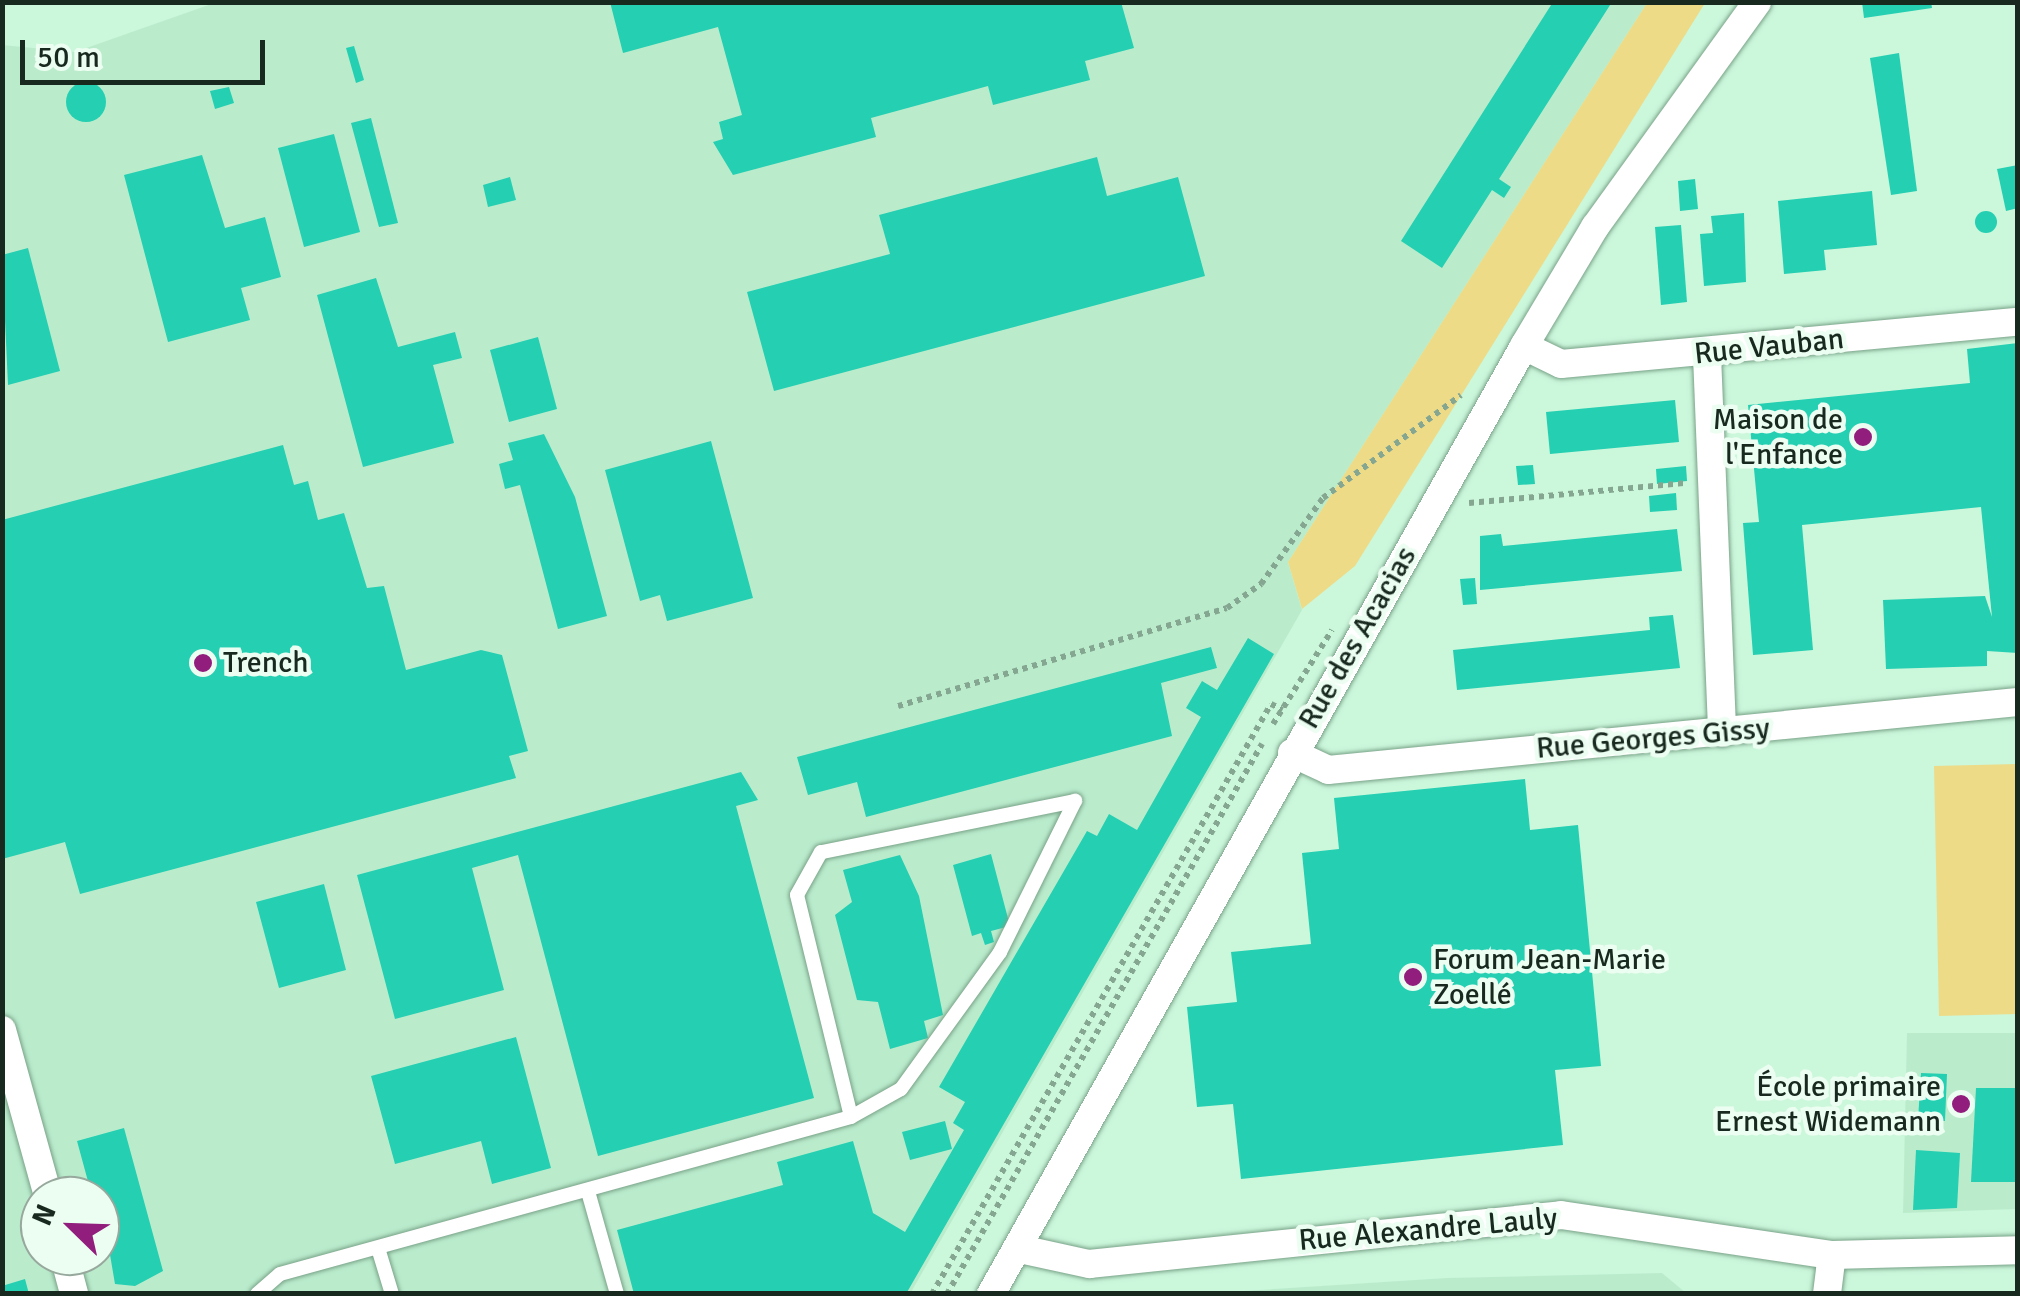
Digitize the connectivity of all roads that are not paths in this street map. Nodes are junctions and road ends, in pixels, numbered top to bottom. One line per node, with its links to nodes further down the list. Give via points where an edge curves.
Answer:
1 (1754, 4): 4 (street, Rue des Acacias, via 1595,227)
2 (2018, 322): 3 (street, Rue Vauban)
3 (1707, 354): 4 (street, Rue Vauban, via 1561,364); 6 (street)
4 (1519, 356): 7 (street, Rue des Acacias)
5 (2018, 702): 6 (street, Rue Georges Gissy)
6 (1722, 733): 7 (street, Rue Georges Gissy, via 1328,770)
7 (1292, 753): 15 (street, Rue des Acacias)
8 (2, 1030): 10 (street)
9 (852, 1117): 9 (lane, via 901,1089 989,967 1074,801 821,852 797,895); 11 (lane)
10 (42, 1176)
11 (589, 1195): 12 (lane); 18 (lane)
12 (378, 1248): 16 (lane, via 280,1274); 17 (lane)
13 (2018, 1250): 14 (street, Rue Alexandre Lauly)
14 (1832, 1255): 15 (street, Rue Alexandre Lauly, via 1561,1214); 19 (street)
15 (1006, 1271)
16 (258, 1294)
17 (392, 1294)
18 (617, 1294)
19 (1828, 1294)

